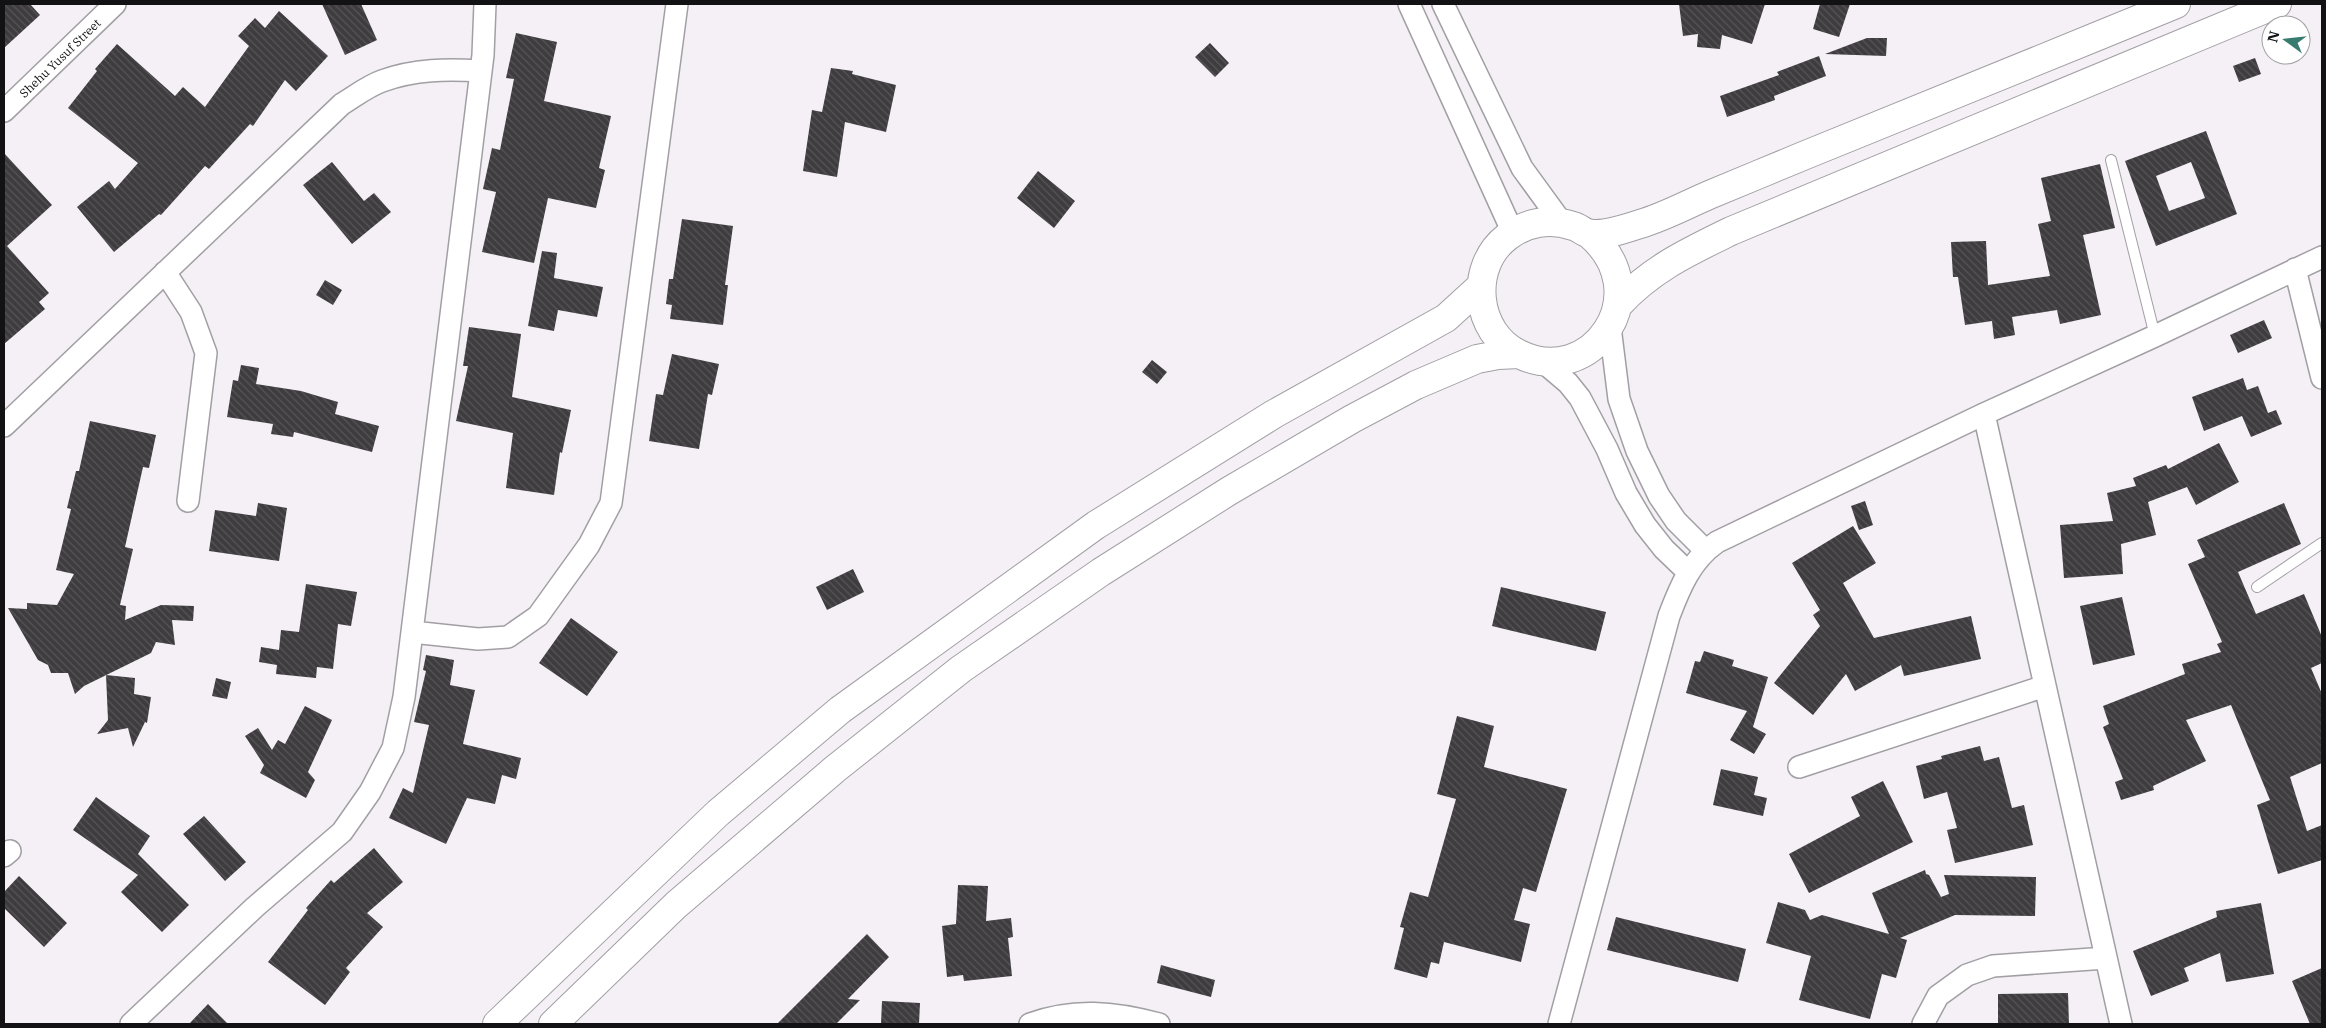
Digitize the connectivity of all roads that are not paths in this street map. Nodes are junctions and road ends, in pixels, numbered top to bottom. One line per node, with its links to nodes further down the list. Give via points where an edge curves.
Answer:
1 (115, 4): 9 (street, Shehu Yusuf Street)
2 (485, 4): 8 (street)
3 (677, 4): 29 (street, via 611,503 589,545 538,616 508,637 478,639)
4 (1409, 4): 12 (street)
5 (1443, 4): 11 (street, via 1522,168)
6 (2176, 4): 13 (main road, via 1650,221)
7 (2277, 4): 18 (main road, via 1731,231 1653,272 1636,285)
8 (481, 71): 16 (street, via 445,69 413,72 381,81 342,104); 29 (street)
9 (4, 111)
10 (2111, 160): 19 (lane)
11 (1562, 223): 12 (main road, via 1533,224); 13 (main road)
12 (1513, 233): 17 (main road, via 1497,246 1489,258)
13 (1588, 233): 18 (main road, via 1611,257 1617,272 1620,288)
14 (2322, 257): 15 (street)
15 (2295, 269): 19 (street); 21 (street)
16 (165, 272): 23 (street); 24 (street, via 191,312 206,353)
17 (1481, 286): 20 (main road, via 1482,307 1490,326 1502,342); 34 (main road, via 1446,318 1274,414 1096,525 840,710 718,813)
18 (1614, 316): 20 (main road, via 1597,343 1581,354 1562,360); 26 (street, via 1619,399 1637,451 1658,496 1676,521)
19 (2156, 336): 22 (street)
20 (1531, 358): 27 (street, via 1568,383 1580,398 1645,525); 35 (main road, via 1498,355 1477,359 1416,385 1237,486 1101,572 962,669 834,768 676,905)
21 (2322, 378)
22 (1984, 414): 26 (street); 30 (street)
23 (4, 426)
24 (188, 500)
25 (2322, 543): 28 (lane)
26 (1705, 550): 27 (street)
27 (1688, 572): 38 (street, via 1668,616)
28 (2257, 587)
29 (412, 632): 33 (street, via 404,697 393,748 370,792 342,832 255,907)
30 (2045, 686): 31 (street); 32 (street)
31 (1799, 767)
32 (2106, 958): 39 (street, via 1993,966 1967,975 1938,996); 40 (street)
33 (131, 1024)
34 (497, 1024)
35 (553, 1024)
36 (1030, 1024): 37 (street, via 1047,1018 1087,1013 1126,1015)
37 (1159, 1024)
38 (1559, 1024)
39 (1923, 1024)
40 (2121, 1024)

